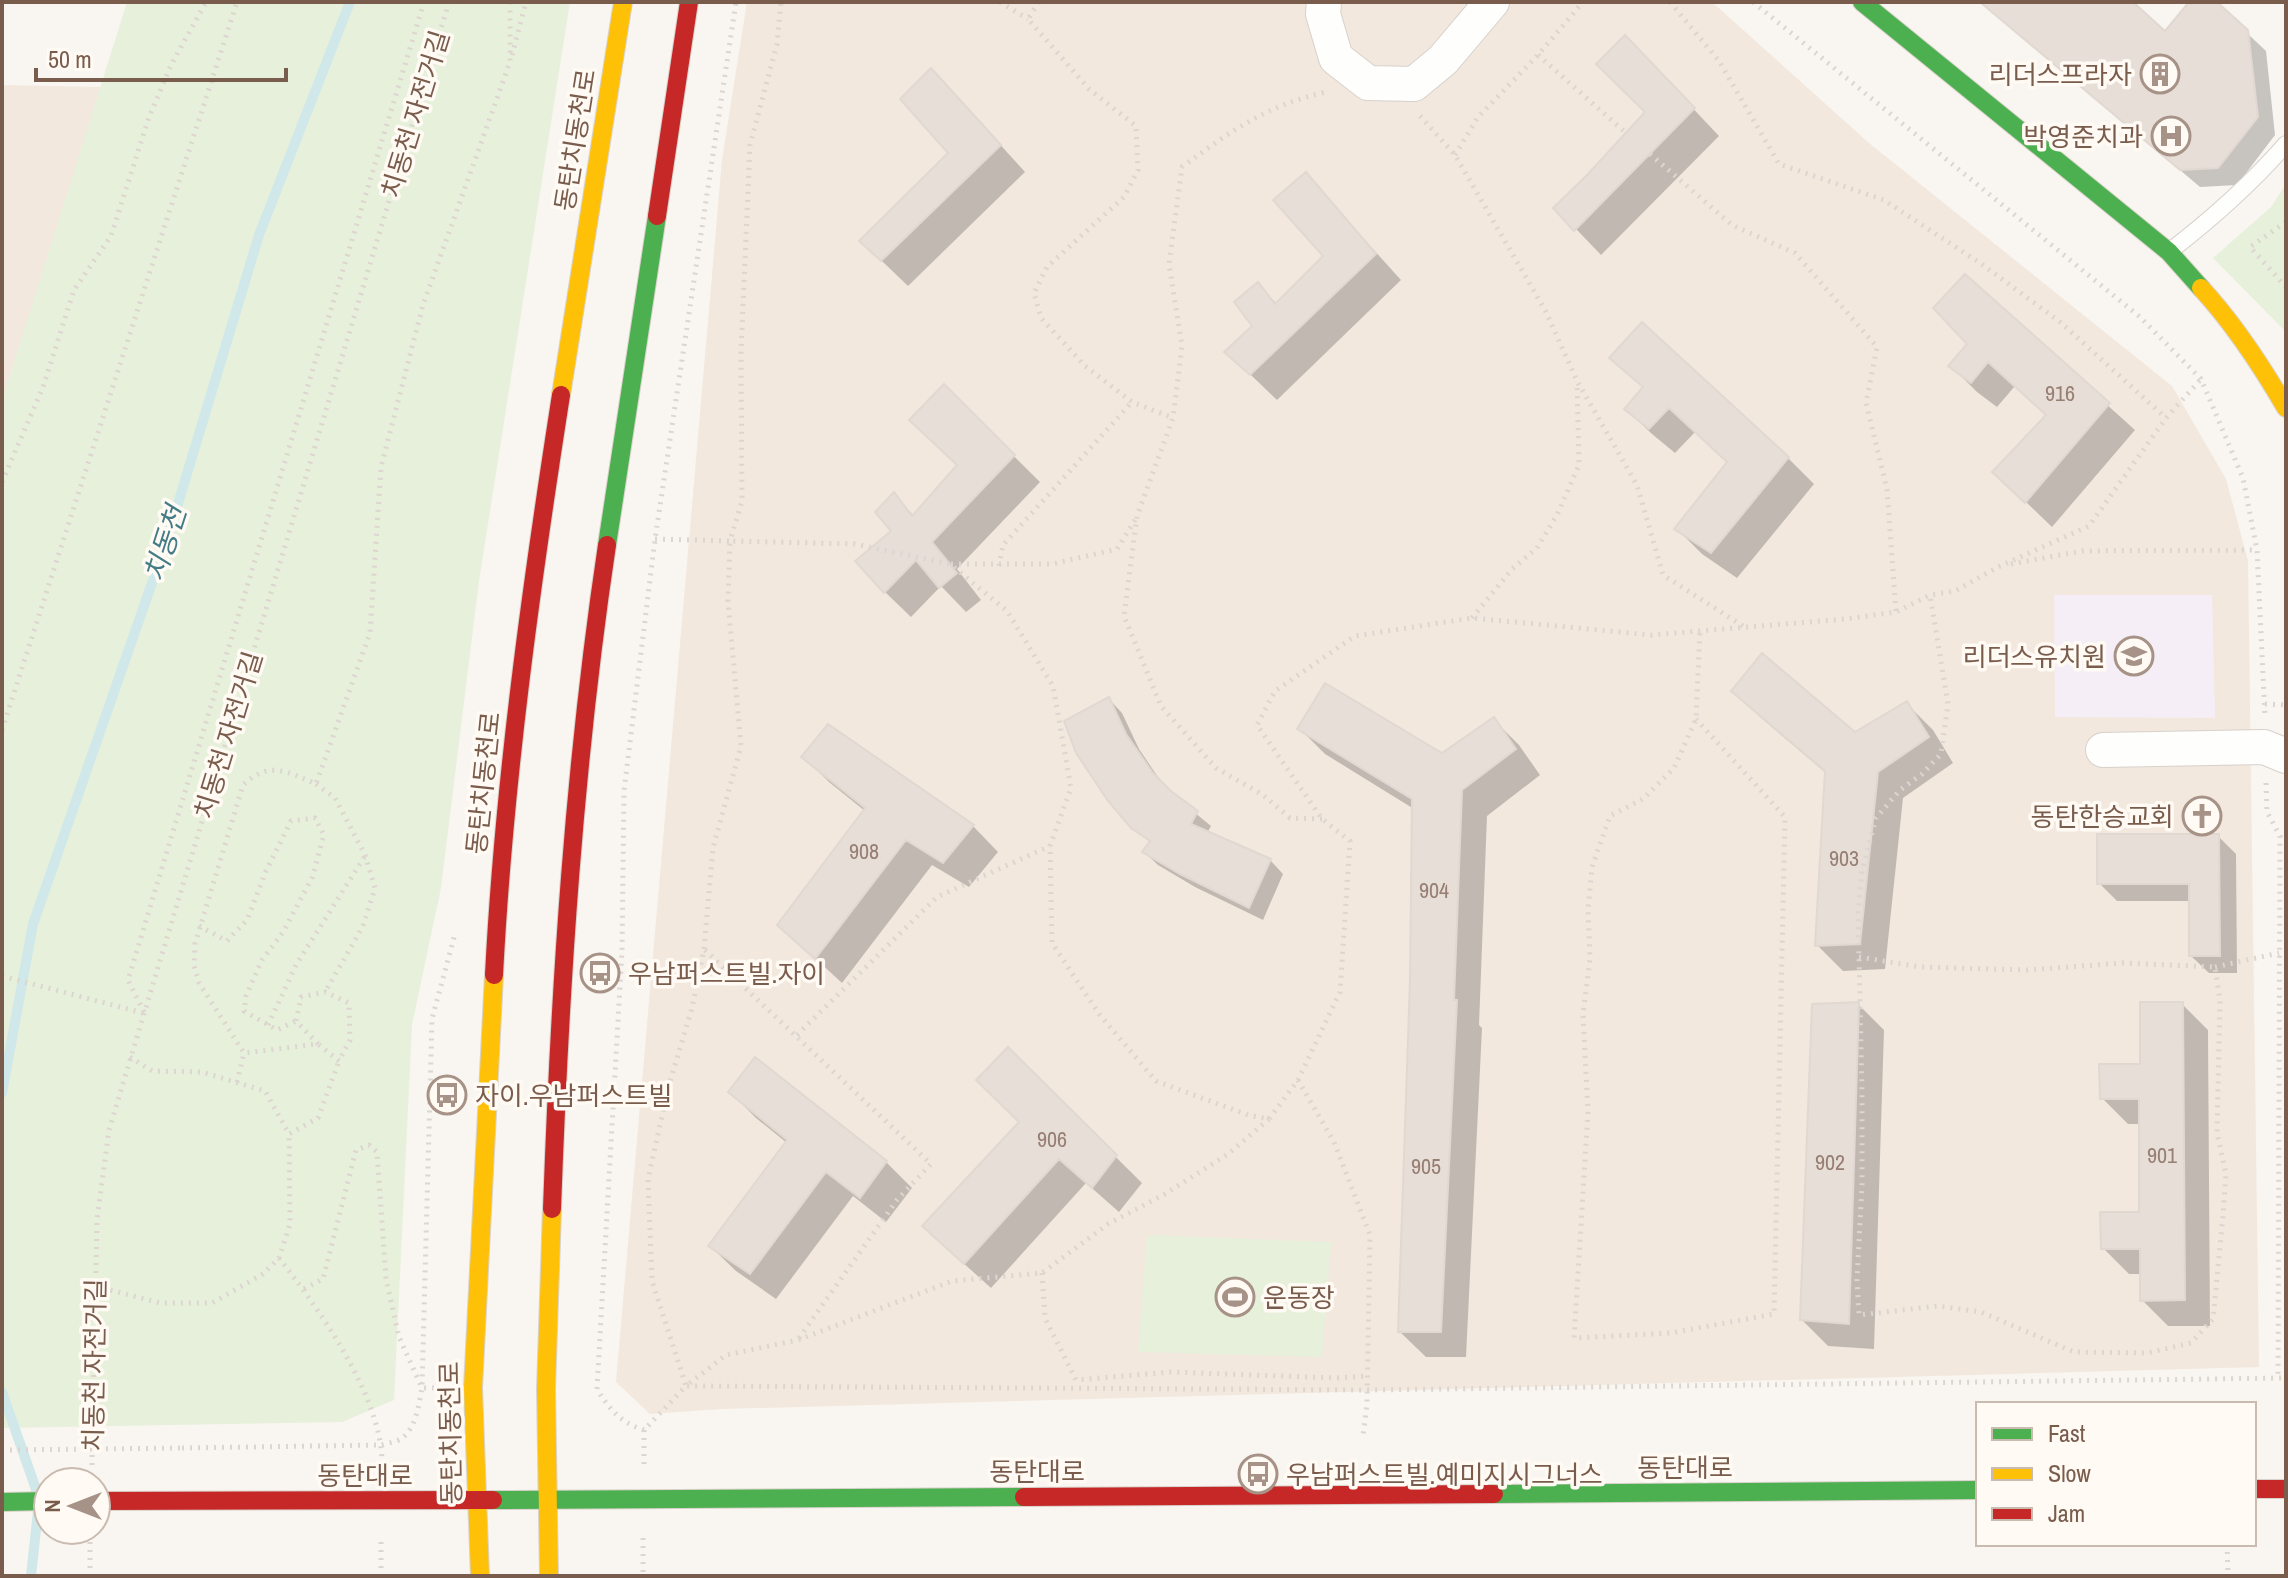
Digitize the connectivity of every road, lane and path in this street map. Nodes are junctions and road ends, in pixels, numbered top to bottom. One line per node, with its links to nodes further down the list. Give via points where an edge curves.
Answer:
1 (206, 2): 37 (path, via 148,120 111,236 74,290 43,387)
2 (237, 2): 53 (path)
3 (424, 2): 68 (path, via 128,980)
4 (449, 2): 68 (path, 치동천 자전거길)
5 (510, 2): 21 (path)
6 (526, 2): 21 (path)
7 (623, 2): 98 (main road, 동탄치동천로, via 544,504 498,895 473,1388)
8 (689, 2): 99 (main road, via 579,758 558,1049)
9 (736, 2): 39 (path)
10 (781, 2): 40 (path, via 777,44 750,145 741,351 742,501)
11 (1000, 2): 19 (path)
12 (1039, 2): 19 (path)
13 (1324, 2): 14 (street, via 1336,58 1368,83 1414,84 1443,60)
14 (1492, 2)
15 (1583, 2): 20 (path)
16 (1670, 2): 36 (path, via 1719,61 1779,164 1884,200 1980,263 2059,321)
17 (1753, 2): 31 (path, via 2140,317)
18 (1862, 2): 29 (main road)
19 (1028, 19): 33 (path, via 1089,89 1136,126 1138,170 1124,197 1047,267 1034,293 1041,318 1085,366)
20 (1538, 55): 24 (path); 27 (path, via 1478,117)
21 (510, 62): 56 (path, via 423,305 381,467 370,633)
22 (1337, 89): 35 (path, via 1296,99 1239,125 1182,167 1169,264 1182,346)
23 (1416, 111): 27 (path)
24 (1626, 133)
25 (2286, 144): 29 (lane, via 2253,182)
26 (1650, 154): 46 (path, via 1732,225 1795,253 1877,347 1866,403 1887,489)
27 (1455, 155): 32 (path, via 1546,312)
28 (2286, 222): 30 (path, via 2250,247)
29 (2169, 252): 34 (main road, via 2227,317)
30 (2286, 287)
31 (2201, 379): 36 (path); 41 (path, via 2243,478)
32 (1577, 381): 47 (path, via 1579,465 1557,515 1537,548 1512,569); 48 (path, via 1637,485 1663,575)
33 (1132, 402): 35 (path); 43 (path, via 1003,545)
34 (2286, 408)
35 (1173, 418): 38 (path)
36 (2166, 418): 44 (path, via 2089,526)
37 (2, 482)
38 (1137, 516): 43 (path, via 1117,549 1052,564); 57 (path, via 1124,616 1161,706 1216,768 1290,818)
39 (655, 539): 40 (path); 88 (path, via 624,791 622,951 597,1389 617,1417 644,1430)
40 (730, 541): 42 (path, via 855,544); 62 (path, via 728,601 741,746 713,848)
41 (2257, 550): 44 (path, via 2082,551); 50 (path)
42 (950, 564): 43 (path); 58 (path, via 1007,611 1053,686 1071,788)
43 (999, 566)
44 (1998, 567): 45 (path, via 1955,591)
45 (1930, 595): 46 (path); 64 (path, via 1948,704 1941,754 1876,818 1862,871)
46 (1896, 612): 48 (path)
47 (1472, 618): 49 (path, via 1651,635); 57 (path, via 1355,636 1275,691 1257,725)
48 (1747, 628): 49 (path)
49 (1700, 630): 52 (path)
50 (2265, 704): 51 (path); 55 (path)
51 (2286, 705)
52 (1696, 719): 52 (path, via 1674,768 1643,799 1610,816 1592,867 1583,1014 1588,1111 1574,1338 1671,1333 1774,1314 1785,817)
53 (2, 730)
54 (2103, 750): 55 (street)
55 (2275, 752): 63 (path, via 2267,812 2280,836)
56 (316, 784): 59 (path, via 335,798); 61 (path, via 273,769 256,772 243,785)
57 (1322, 819): 76 (path, via 1350,841 1340,992)
58 (1050, 846): 71 (path, via 937,897); 78 (path, via 1052,943 1099,1014 1156,1081)
59 (365, 855): 67 (path, via 375,888 363,926); 70 (path, via 296,965)
60 (458, 921): 89 (path, via 432,1019)
61 (199, 926): 70 (path, via 227,941 247,920 291,821 315,818 324,835 312,878 246,996 244,1011); 73 (path, via 194,966 199,983)
62 (704, 949): 71 (path); 88 (path, via 648,1179 652,1281)
63 (2279, 953): 65 (path); 86 (path)
64 (1859, 957): 65 (path, via 1920,967); 65 (path, via 1859,1315 1938,1306 1981,1312 2074,1352 2147,1353 2191,1343 2213,1319 2226,1174 2217,1133 2220,1001)
65 (2215, 967)
66 (4, 976): 68 (path)
67 (325, 992): 69 (path, via 301,997); 75 (path, via 349,1003 350,1040)
68 (144, 1013): 74 (path, 치동천 자전거길)
69 (296, 1021): 70 (path, via 277,1030); 72 (path)
70 (268, 1025)
71 (797, 1035): 84 (path, via 931,1164 897,1200)
72 (318, 1044): 73 (path); 75 (path)
73 (244, 1053): 77 (path)
74 (130, 1057): 77 (path, via 152,1071 202,1072); 82 (path, 치동천 자전거길, via 109,1130)
75 (339, 1061): 79 (path, via 318,1118)
76 (1298, 1080): 78 (path); 85 (path, via 1334,1142 1370,1235)
77 (237, 1082): 79 (path, via 265,1091)
78 (1269, 1119): 81 (path, via 1228,1154 1108,1224)
79 (289, 1134): 80 (path, via 290,1224)
80 (279, 1258): 82 (path, via 263,1274 212,1303 160,1303); 83 (path)
81 (1042, 1273): 84 (path, via 952,1281); 85 (path, via 1045,1318 1076,1380 1171,1372)
82 (95, 1286): 94 (path, 치동천 자전거길)
83 (304, 1289): 89 (path, via 323,1279 356,1150 369,1145 377,1152 386,1279 399,1337); 92 (path, via 363,1386)
84 (798, 1340): 88 (path, via 726,1355)
85 (1367, 1376): 90 (path)
86 (2278, 1378): 87 (path); 90 (path)
87 (2286, 1378)
88 (686, 1386): 90 (path)
89 (422, 1388): 92 (path, via 412,1424 401,1439)
90 (1367, 1390): 91 (path)
91 (1363, 1436)
92 (382, 1445): 93 (path, bridge)
93 (2, 1450)
94 (92, 1466)
95 (2256, 1489): 96 (main road)
96 (2286, 1489)
97 (1976, 1490): 99 (main road, 동탄대로)
98 (477, 1500): 99 (main road, 동탄대로); 101 (main road, 동탄대로); 106 (main road, 동탄치동천로)
99 (546, 1500): 107 (main road)
100 (32, 1501): 102 (main road)
101 (112, 1501)
102 (2, 1502)
103 (90, 1546): 105 (path)
104 (2227, 1546): 108 (path)
105 (90, 1576)
106 (480, 1576)
107 (549, 1576)
108 (2228, 1576)

